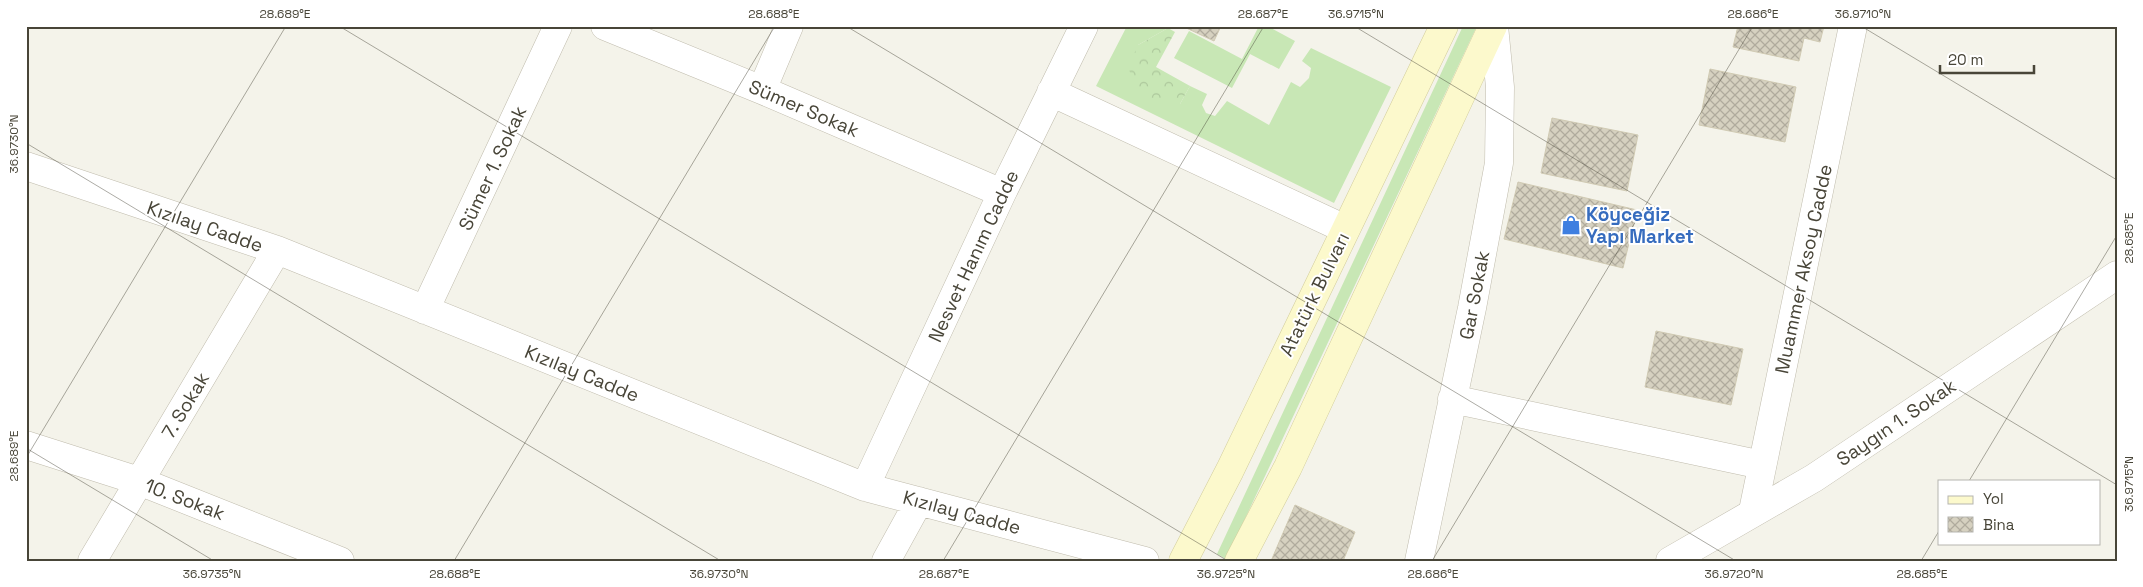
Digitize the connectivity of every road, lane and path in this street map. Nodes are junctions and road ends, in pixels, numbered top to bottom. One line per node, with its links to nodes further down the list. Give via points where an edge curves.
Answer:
1 (558, 26): 15 (street, Sümer 1. Sokak)
2 (605, 26): 8 (street, Sümer Sokak)
3 (789, 26): 8 (street)
4 (1084, 26): 9 (street, Nesvet Hanım Cadde)
5 (1444, 26): 12 (main road, Atatürk Bulvarı)
6 (1493, 26): 16 (street, Gar Sokak, via 1500,87 1499,164); 28 (main road, via 1292,458)
7 (1853, 26): 18 (street, Muammer Aksoy Cadde)
8 (762, 90): 11 (street, Sümer Sokak)
9 (1051, 92): 11 (street, Nesvet Hanım Cadde); 12 (street)
10 (26, 166): 13 (street, Kızılay Cadde)
11 (1002, 193): 20 (street, Nesvet Hanım Cadde)
12 (1345, 229): 27 (main road, Atatürk Bulvarı)
13 (277, 250): 15 (street, Kızılay Cadde); 19 (street, 7. Sokak)
14 (2117, 275): 22 (street, Saygın 1. Sokak, via 1814,478)
15 (425, 310): 20 (street, Kızılay Cadde)
16 (1452, 399): 18 (street); 29 (street, Gar Sokak)
17 (26, 445): 19 (street, 10. Sokak)
18 (1762, 465): 22 (street, Muammer Aksoy Cadde)
19 (140, 481): 23 (street, 7. Sokak); 24 (street, 10. Sokak)
20 (865, 487): 21 (street, Kızılay Cadde)
21 (919, 501): 25 (street); 26 (street, Kızılay Cadde)
22 (1753, 511): 30 (street, Saygın 1. Sokak)
23 (92, 561)
24 (340, 561)
25 (886, 561)
26 (1145, 561)
27 (1183, 561)
28 (1239, 561)
29 (1419, 561)
30 (1670, 561)

